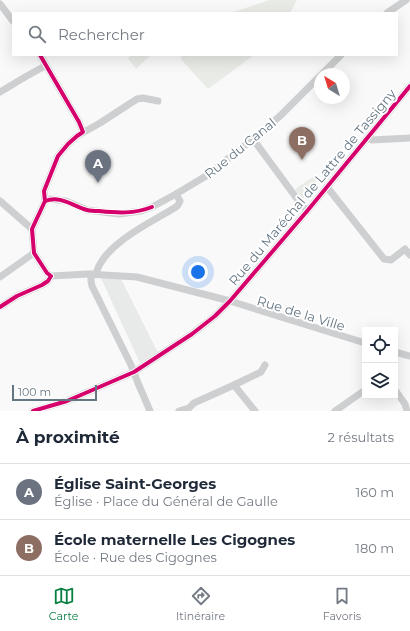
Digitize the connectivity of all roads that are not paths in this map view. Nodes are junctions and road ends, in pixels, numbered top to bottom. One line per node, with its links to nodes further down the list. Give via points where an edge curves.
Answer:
1 (406, 0): 3 (street)
2 (0, 4): 4 (street)
3 (388, 12)
4 (12, 20)
5 (41, 56): 7 (street)
6 (341, 56): 8 (street, Rue du Canal)
7 (45, 66): 11 (street); 13 (street)
8 (328, 68)
9 (314, 82): 16 (street, Rue du Canal)
10 (410, 86): 14 (street, Rue du Maréchal de Lattre de Tassigny)
11 (0, 92)
12 (158, 101): 13 (street, via 137,99)
13 (83, 132): 19 (street, via 58,156 44,191)
14 (367, 138): 15 (street); 17 (street, Rue du Maréchal de Lattre de Tassigny)
15 (410, 138)
16 (253, 139): 18 (street, Rue du Canal, via 206,176); 21 (street, via 303,207)
17 (327, 187): 21 (street, Rue du Maréchal de Lattre de Tassigny); 23 (street, via 384,259 391,260)
18 (176, 194): 19 (street, Rue du Canal, via 141,211 119,214 87,210 66,201); 25 (street, via 180,201 176,207 116,245)
19 (45, 200): 22 (street)
20 (0, 201): 22 (street)
21 (308, 210): 28 (street, Rue du Maréchal de Lattre de Tassigny)
22 (32, 229): 24 (street)
23 (408, 249)
24 (34, 254): 26 (street); 27 (street)
25 (94, 274): 26 (street, Rue de la Ville); 28 (street, Rue de la Ville, via 136,277); 34 (street, via 92,286)
26 (51, 276): 29 (street, via 42,285)
27 (0, 277)
28 (230, 301): 30 (street, Rue de la Ville); 34 (street, Rue du Maréchal de Lattre de Tassigny, via 192,334)
29 (0, 307)
30 (362, 343)
31 (398, 353): 32 (street)
32 (410, 356)
33 (265, 365): 35 (street, via 261,372)
34 (134, 372): 39 (street, Rue du Maréchal de Lattre de Tassigny, via 67,401); 40 (street)
35 (234, 385): 38 (street, via 194,403); 42 (street)
36 (362, 392): 43 (street)
37 (398, 394): 44 (street)
38 (190, 409): 41 (street)
39 (33, 411)
40 (150, 411)
41 (179, 411)
42 (255, 411)
43 (335, 411)
44 (407, 411)

